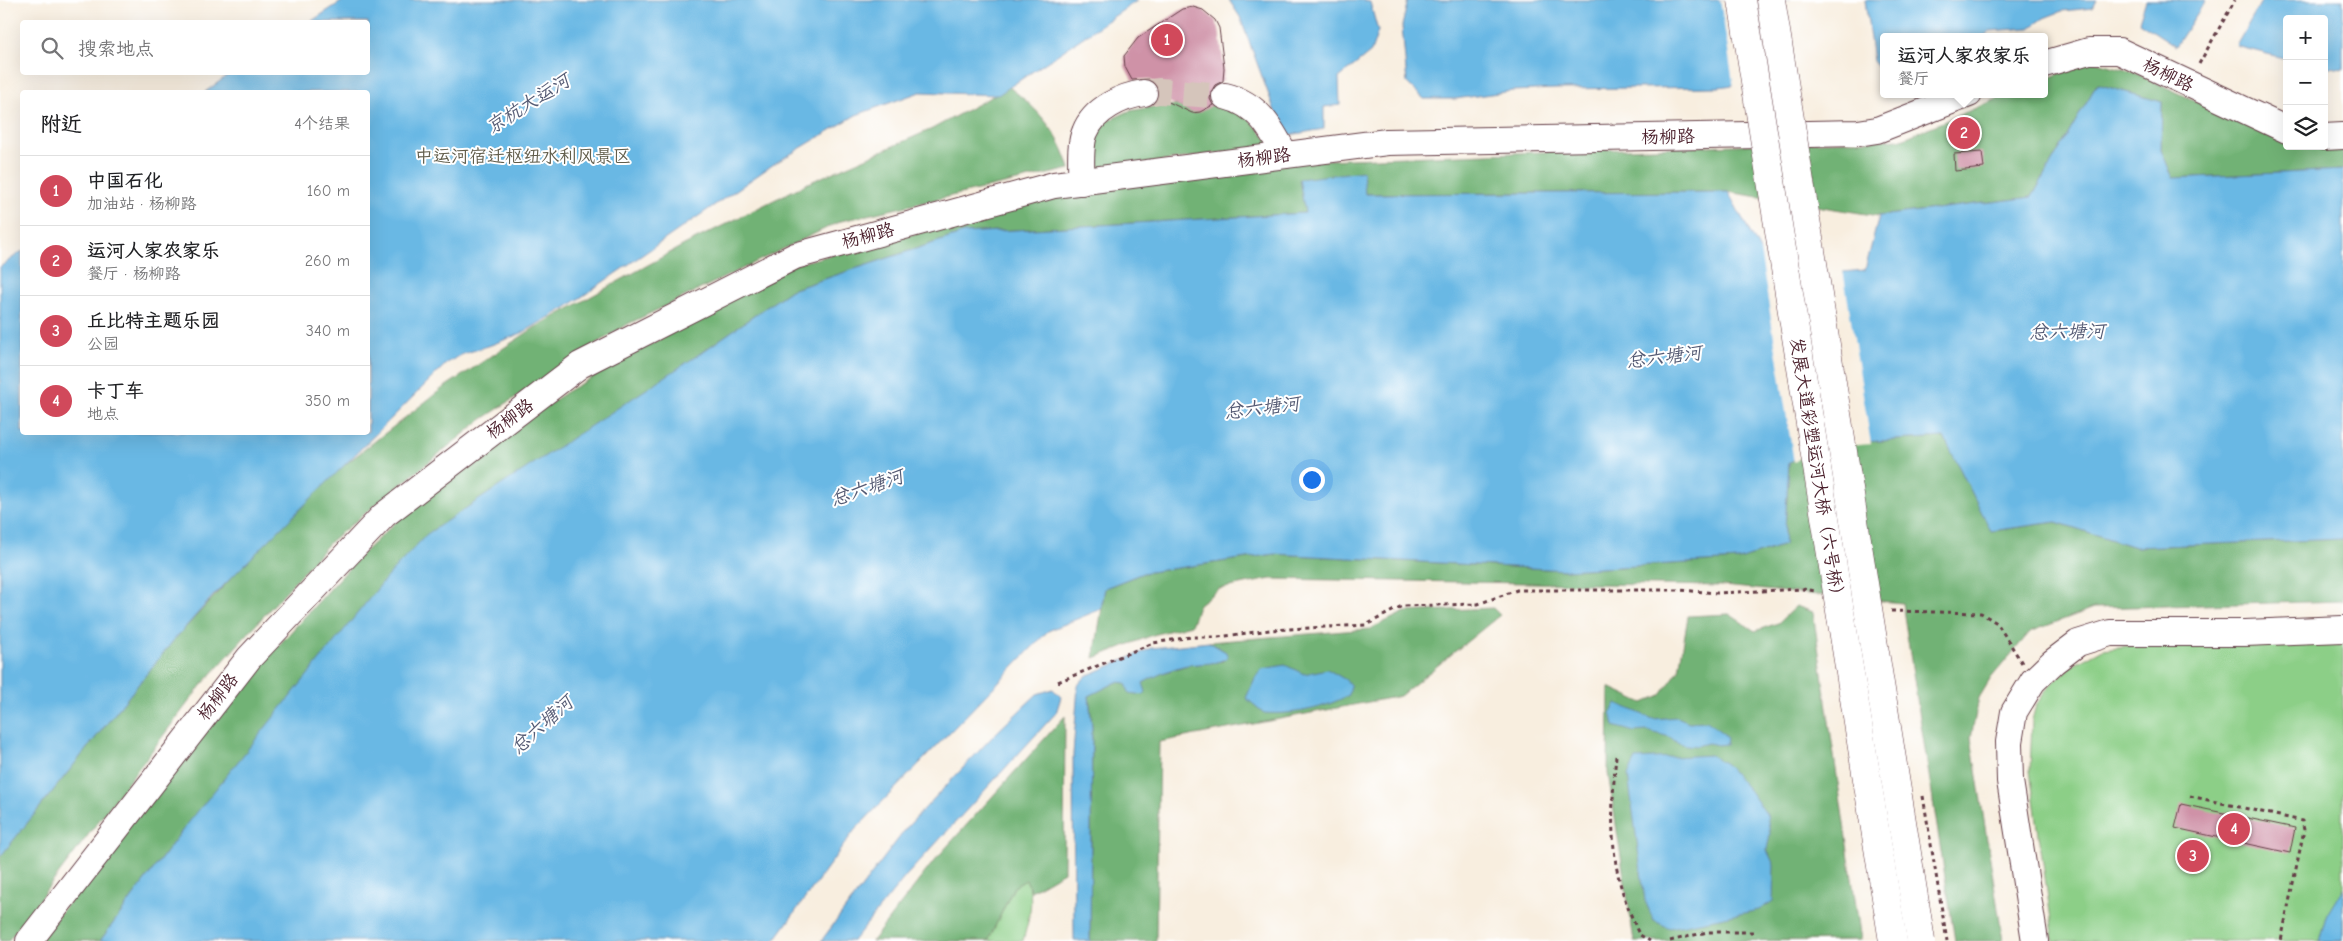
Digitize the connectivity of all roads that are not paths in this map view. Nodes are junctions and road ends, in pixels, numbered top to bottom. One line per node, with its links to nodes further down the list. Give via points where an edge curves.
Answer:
1 (1742, 0): 14 (main road, 发展大道彩塑运河大桥（六号桥）, bridge)
2 (1771, 0): 15 (main road, 发展大道彩塑运河大桥（六号桥）, bridge)
3 (2048, 63): 7 (street, 杨柳路, via 2088,51 2119,51)
4 (1144, 93): 11 (street, via 1128,96 1101,111 1085,131)
5 (1225, 96): 10 (street, via 1246,104 1261,115)
6 (1959, 98): 10 (street, 杨柳路, via 1877,130 1858,133 1387,142)
7 (2283, 128)
8 (2343, 136): 9 (street)
9 (2328, 137)
10 (1285, 156): 11 (street, 杨柳路)
11 (1081, 182): 13 (street, 杨柳路, via 1054,186 795,256 580,365 384,515 249,658)
12 (2343, 629): 16 (street, via 2110,633 2078,643 2033,680 2014,712 2009,742 2010,781)
13 (29, 941)
14 (1893, 941)
15 (1921, 941)
16 (2035, 941)

